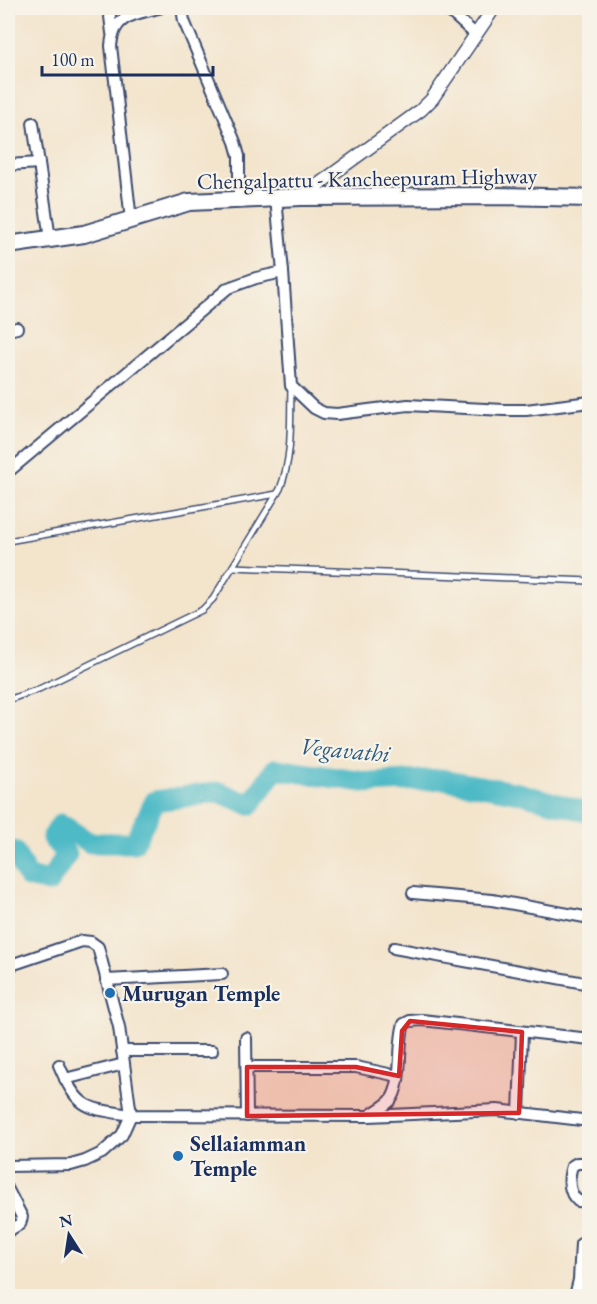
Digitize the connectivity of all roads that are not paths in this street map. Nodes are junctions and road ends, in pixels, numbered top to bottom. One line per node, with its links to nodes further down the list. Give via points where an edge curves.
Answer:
1 (109, 8): 7 (street)
2 (159, 8): 7 (street, via 134,13 119,22)
3 (182, 8): 14 (street, via 235,142 239,156)
4 (494, 8): 6 (street)
5 (448, 9): 6 (street)
6 (471, 30): 11 (street, via 432,99 421,110)
7 (112, 33): 15 (street)
8 (33, 123): 9 (street)
9 (39, 164): 10 (street); 16 (street)
10 (8, 165)
11 (301, 197): 12 (highway, Chengalpattu - Kancheepuram Highway); 13 (highway, Chengalpattu - Kancheepuram Highway)
12 (276, 198): 14 (highway, Chengalpattu - Kancheepuram Highway); 18 (street)
13 (590, 198)
14 (239, 200): 15 (highway, Chengalpattu - Kancheepuram Highway, via 189,202)
15 (131, 220): 16 (highway, Chengalpattu - Kancheepuram Highway)
16 (50, 239): 17 (highway, Chengalpattu - Kancheepuram Highway)
17 (8, 245)
18 (284, 272): 19 (street); 21 (street, via 228,288)
19 (291, 386): 20 (street, via 314,408 337,414 408,405 526,410); 22 (lane, via 289,461)
20 (590, 402)
21 (8, 472)
22 (277, 494): 23 (lane); 24 (lane)
23 (8, 541)
24 (233, 567): 25 (lane); 26 (lane, via 202,610 39,689)
25 (590, 581)
26 (8, 700)
27 (413, 893): 28 (street, via 492,900)
28 (590, 918)
29 (394, 948): 33 (street)
30 (8, 966): 32 (street, via 91,942 98,947)
31 (222, 974): 32 (street)
32 (106, 980): 37 (street)
33 (590, 984)
34 (522, 1032): 36 (street); 42 (street, via 410,1021 402,1030); 44 (street)
35 (246, 1038): 41 (street)
36 (590, 1039)
37 (122, 1051): 38 (street); 39 (street)
38 (212, 1051)
39 (124, 1064): 43 (street); 45 (street)
40 (59, 1065): 43 (street)
41 (247, 1067): 42 (street, via 356,1067); 46 (street)
42 (398, 1076): 47 (street, via 390,1100)
43 (65, 1079): 45 (street, via 75,1095 94,1110)
44 (519, 1113): 47 (street, via 497,1110); 48 (street)
45 (131, 1115): 46 (street); 50 (street, via 122,1136 85,1161)
46 (248, 1116): 47 (street)
47 (369, 1116)
48 (590, 1121)
49 (590, 1163): 52 (street, via 572,1166 570,1188 578,1201)
50 (8, 1167)
51 (8, 1190): 53 (street, via 22,1217 20,1224)
52 (590, 1202)
53 (8, 1231)
54 (581, 1244): 55 (street)
55 (584, 1281): 56 (street)
56 (575, 1296)

